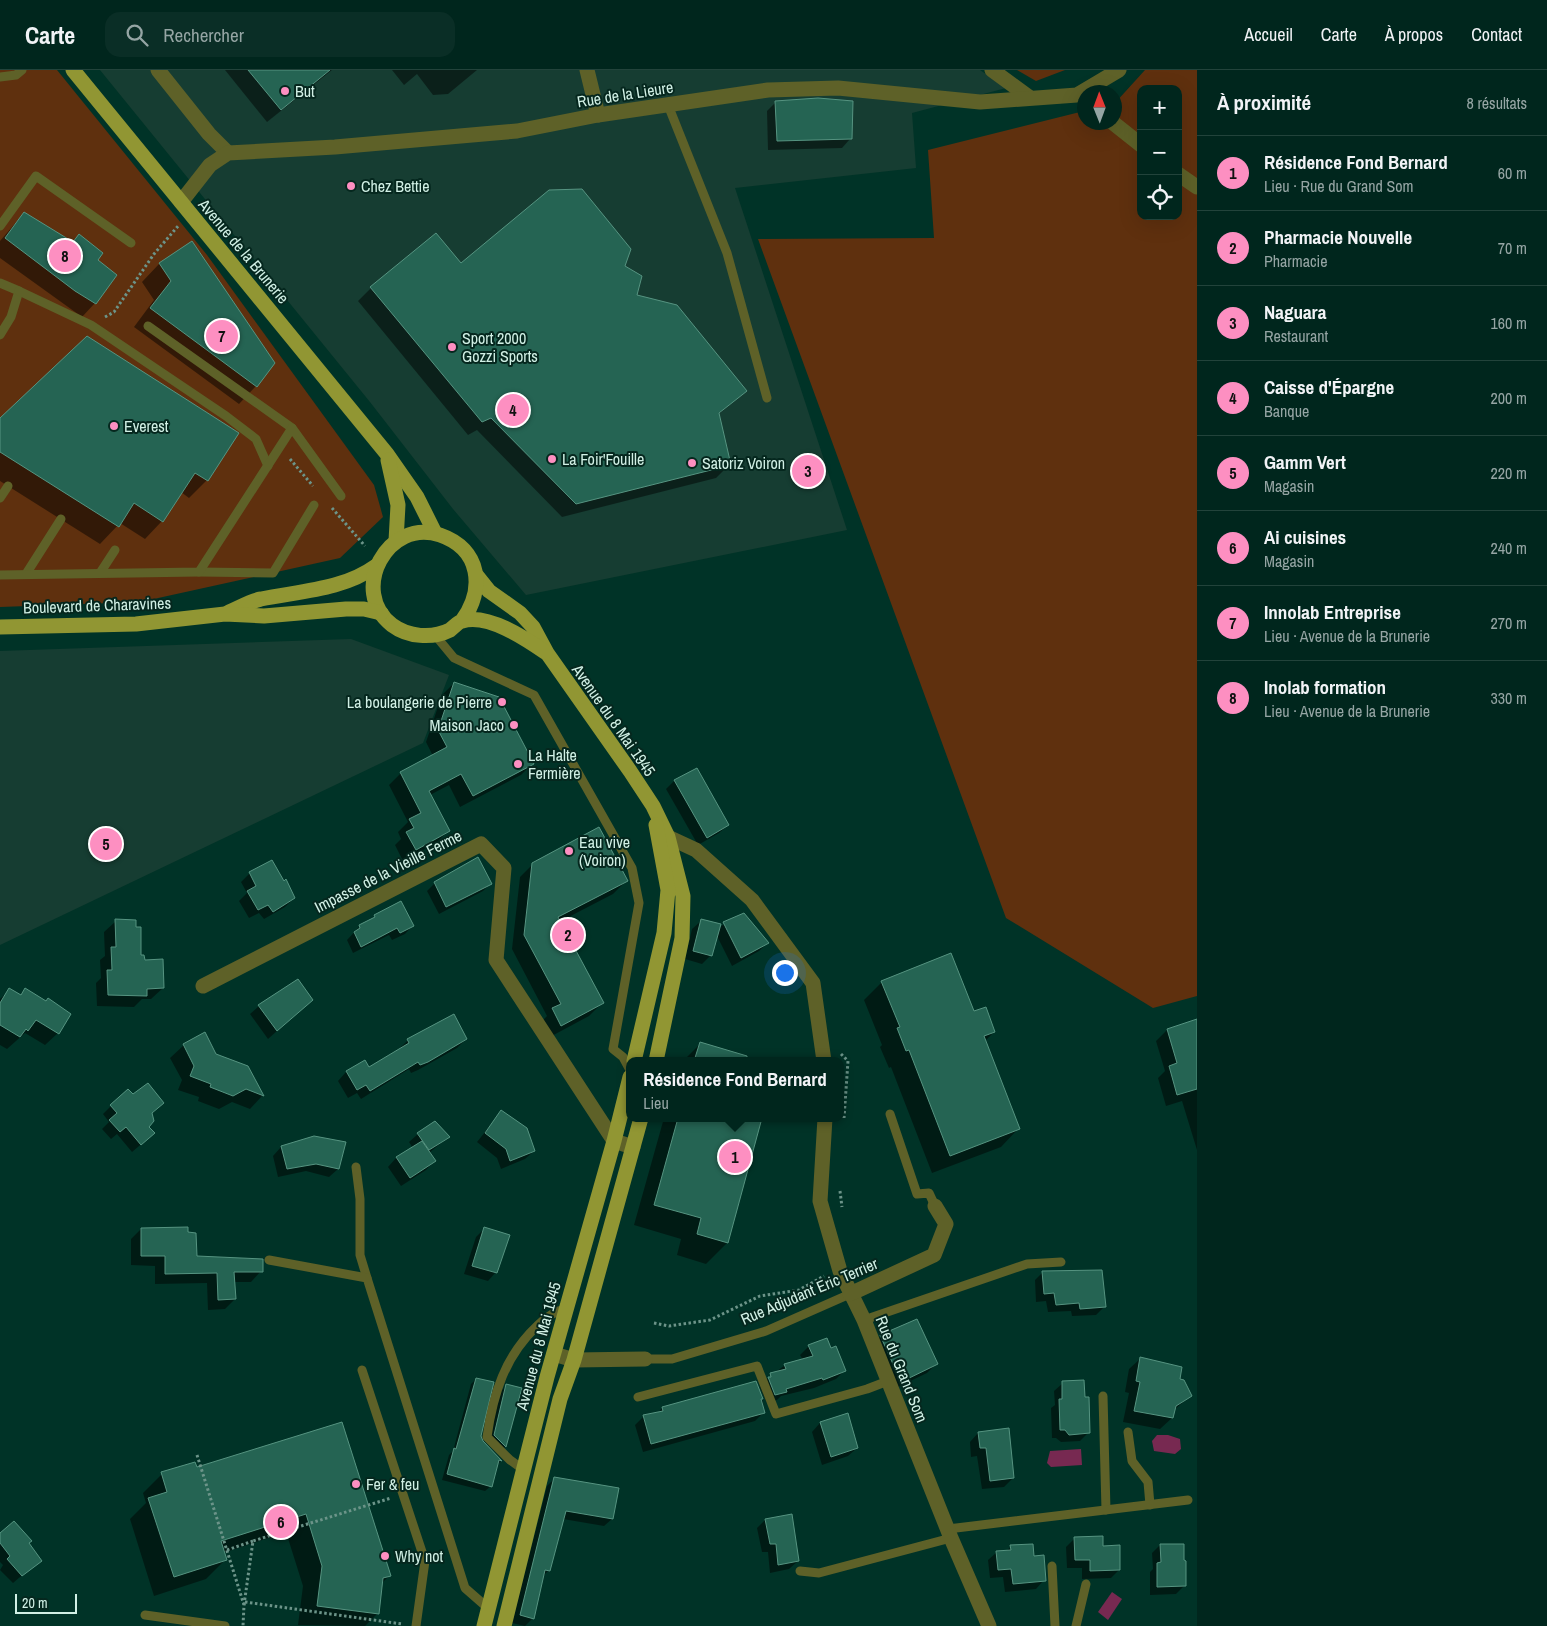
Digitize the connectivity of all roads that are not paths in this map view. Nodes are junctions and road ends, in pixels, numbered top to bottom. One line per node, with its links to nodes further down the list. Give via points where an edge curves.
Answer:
1 (22, 70): 7 (lane, via 16,75)
2 (73, 70): 18 (main road, Avenue de la Brunerie)
3 (158, 70): 15 (street)
4 (587, 70): 12 (street)
5 (992, 70): 9 (street)
6 (1119, 70): 8 (street, Rue de la Lieure)
7 (0, 77)
8 (1099, 85)
9 (1029, 97): 10 (street, Rue de la Lieure); 11 (street, Rue de la Lieure, via 980,102 838,88 768,90)
10 (1077, 98)
11 (668, 105): 12 (street, Rue de la Lieure); 25 (lane, via 727,253)
12 (598, 115): 15 (street, Rue de la Lieure, via 517,131)
13 (1122, 130): 14 (street)
14 (1137, 142)
15 (228, 153): 18 (street, via 210,166)
16 (1180, 175): 17 (street)
17 (1197, 186)
18 (181, 202): 27 (main road, Avenue de la Brunerie)
19 (0, 226): 20 (lane, via 36,176)
20 (130, 244)
21 (0, 283): 22 (lane)
22 (19, 291): 24 (lane, via 11,317); 28 (lane, via 91,325 226,416 256,440)
23 (148, 326): 26 (lane)
24 (0, 335)
25 (767, 398)
26 (292, 428): 28 (lane); 30 (lane)
27 (387, 454): 34 (main road, Avenue de la Brunerie, via 417,497); 35 (main road, Avenue de la Brunerie, via 398,505)
28 (268, 466): 38 (lane)
29 (8, 486): 31 (lane)
30 (341, 496)
31 (0, 498)
32 (314, 505): 38 (lane, via 273,573)
33 (61, 519): 40 (lane)
34 (435, 533): 35 (main road, via 414,533); 42 (main road, via 461,547 469,556)
35 (396, 541): 37 (main road)
36 (115, 550): 39 (lane)
37 (376, 566): 43 (main road, via 372,582 374,598); 44 (main road, Boulevard de Charavines, via 363,576 316,590 259,599)
38 (199, 572): 39 (lane)
39 (100, 573): 40 (lane)
40 (26, 574): 41 (lane)
41 (0, 575)
42 (476, 576): 45 (main road, via 476,593); 48 (main road, Avenue du 8 Mai 1945, via 489,591 520,613 533,627)
43 (381, 613): 44 (main road, Boulevard de Charavines, via 346,609 264,616); 47 (main road, via 392,625 405,632 420,636)
44 (225, 614): 46 (main road, Boulevard de Charavines, via 136,624)
45 (462, 621): 47 (main road); 48 (main road, via 495,624)
46 (0, 627)
47 (436, 635): 55 (lane, via 454,658 534,695 632,868 639,903 613,1049)
48 (547, 653): 49 (main road, Avenue du 8 Mai 1945)
49 (652, 806): 50 (main road, Avenue du 8 Mai 1945); 53 (main road, Avenue du 8 Mai 1945, via 668,890 664,933)
50 (668, 837): 52 (street, via 696,850 752,900 813,982); 54 (main road, Avenue du 8 Mai 1945, via 683,896 682,938)
51 (203, 986): 60 (street, Impasse de la Vieille Ferme, via 481,844 504,868 496,960)
52 (823, 1053)
53 (635, 1057)
54 (657, 1057)
55 (626, 1063)
56 (626, 1093): 60 (main road, Avenue du 8 Mai 1945)
57 (890, 1114): 63 (lane, via 917,1194 929,1193)
58 (640, 1122): 61 (main road)
59 (825, 1122): 67 (street, Rue du Grand Som, via 820,1201)
60 (614, 1141): 61 (street); 68 (main road, Avenue du 8 Mai 1945)
61 (633, 1147): 72 (main road)
62 (356, 1167): 66 (lane, via 360,1199 360,1255)
63 (936, 1206): 67 (street, Rue Adjudant Eric Terrier, via 946,1224 934,1254)
64 (270, 1260): 66 (lane)
65 (1061, 1262): 69 (lane, via 1026,1264)
66 (367, 1278): 86 (lane, via 465,1588)
67 (850, 1294): 69 (street, Rue du Grand Som); 71 (lane, Rue Adjudant Eric Terrier, via 766,1331 672,1359)
68 (566, 1309): 70 (main road, Avenue du 8 Mai 1945); 78 (lane, via 544,1319 527,1336 506,1364 492,1406 487,1437)
69 (864, 1320): 74 (street, Rue du Grand Som)
70 (554, 1354): 72 (street, Rue Adjudant Eric Terrier); 78 (main road, Avenue du 8 Mai 1945)
71 (645, 1359): 72 (street, Rue Adjudant Eric Terrier)
72 (574, 1360): 91 (main road, via 560,1399)
73 (362, 1370): 89 (lane, via 425,1561)
74 (888, 1381): 76 (lane, via 776,1414 757,1366); 82 (street, Rue du Grand Som)
75 (1103, 1396): 81 (lane)
76 (638, 1397)
77 (1128, 1432): 80 (lane, via 1132,1461 1148,1482)
78 (524, 1470): 86 (main road, Avenue du 8 Mai 1945)
79 (1188, 1500): 80 (lane)
80 (1150, 1505): 81 (lane)
81 (1106, 1510): 82 (lane)
82 (950, 1534): 84 (lane, via 820,1573); 92 (street, Rue du Grand Som)
83 (1052, 1566): 93 (lane)
84 (800, 1572)
85 (1086, 1584): 94 (lane)
86 (489, 1609): 90 (main road, Avenue du 8 Mai 1945)
87 (145, 1615): 88 (lane)
88 (225, 1626)
89 (416, 1626)
90 (484, 1626)
91 (504, 1626)
92 (989, 1626)
93 (1055, 1626)
94 (1076, 1626)

